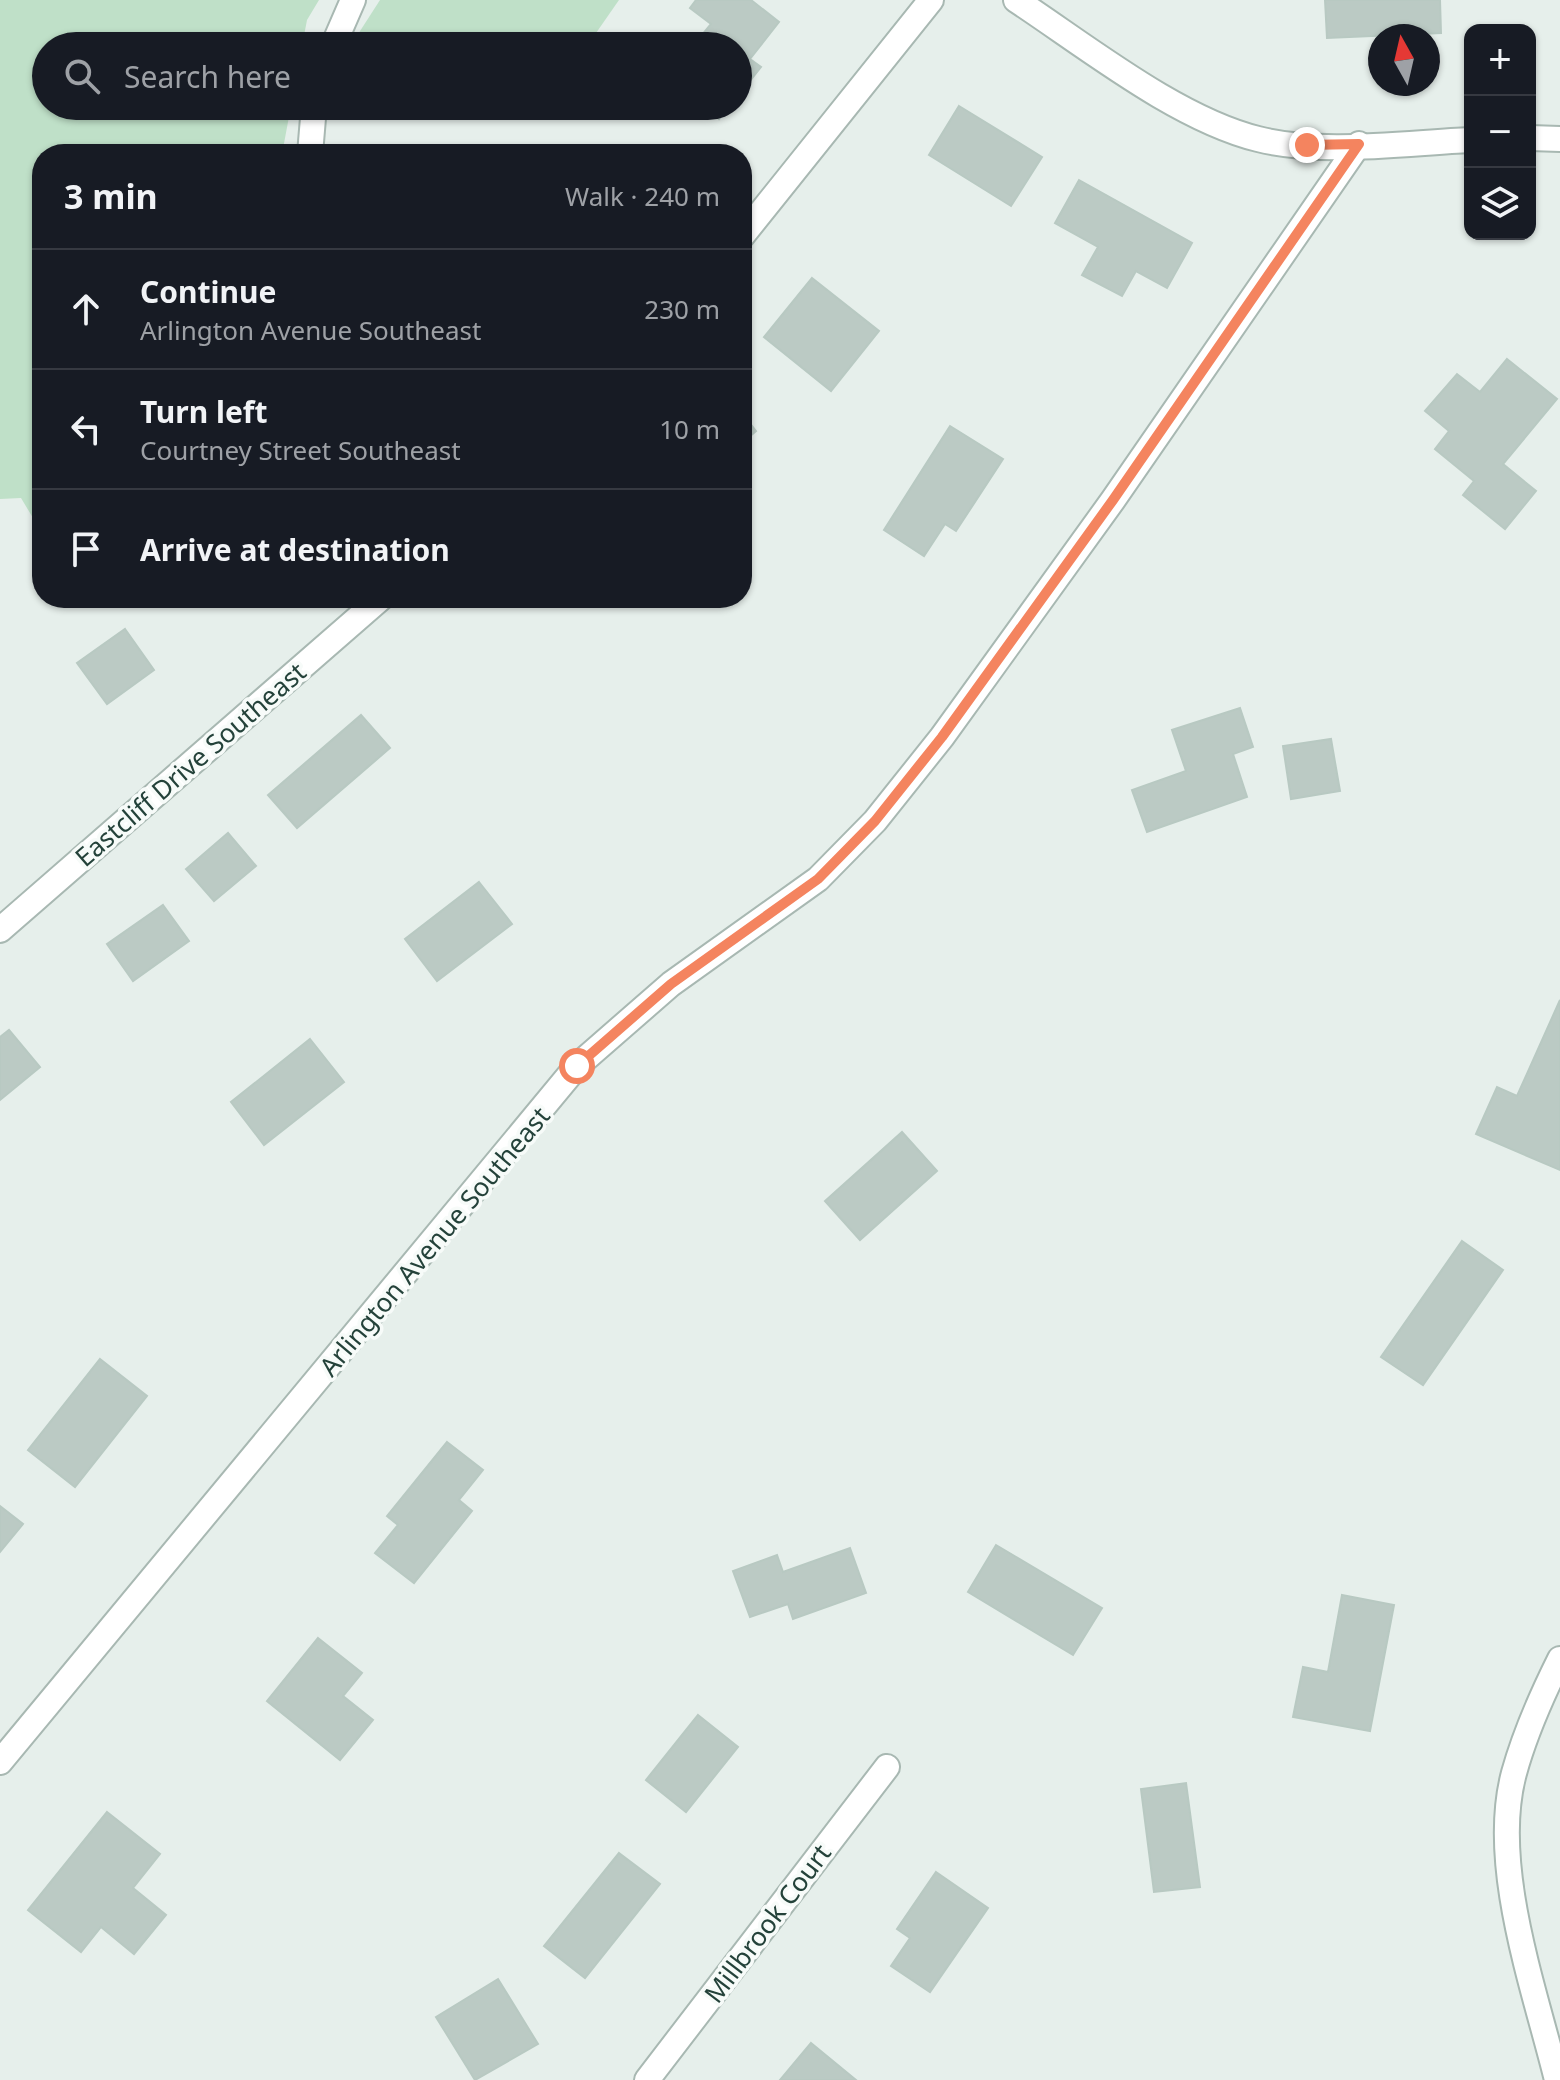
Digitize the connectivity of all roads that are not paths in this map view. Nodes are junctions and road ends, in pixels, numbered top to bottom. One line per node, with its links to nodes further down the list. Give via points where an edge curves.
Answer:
1 (353, 0): 4 (street)
2 (931, 0): 11 (street)
3 (1016, 0): 10 (street, via 1143,84 1227,130 1307,145)
4 (339, 32)
5 (313, 120): 9 (street)
6 (1536, 138): 7 (street)
7 (1560, 139)
8 (1464, 140): 10 (street)
9 (311, 144)
10 (1359, 144): 15 (street, Arlington Avenue Southeast, via 1104,513 875,821 818,879 671,984 577,1066)
11 (752, 224)
12 (370, 608): 13 (street, Eastcliff Drive Southeast)
13 (0, 930)
14 (1560, 1659): 18 (street, via 1513,1775 1507,1818 1517,1915)
15 (0, 1762)
16 (887, 1767): 17 (street, Millbrook Court)
17 (647, 2080)
18 (1557, 2080)

